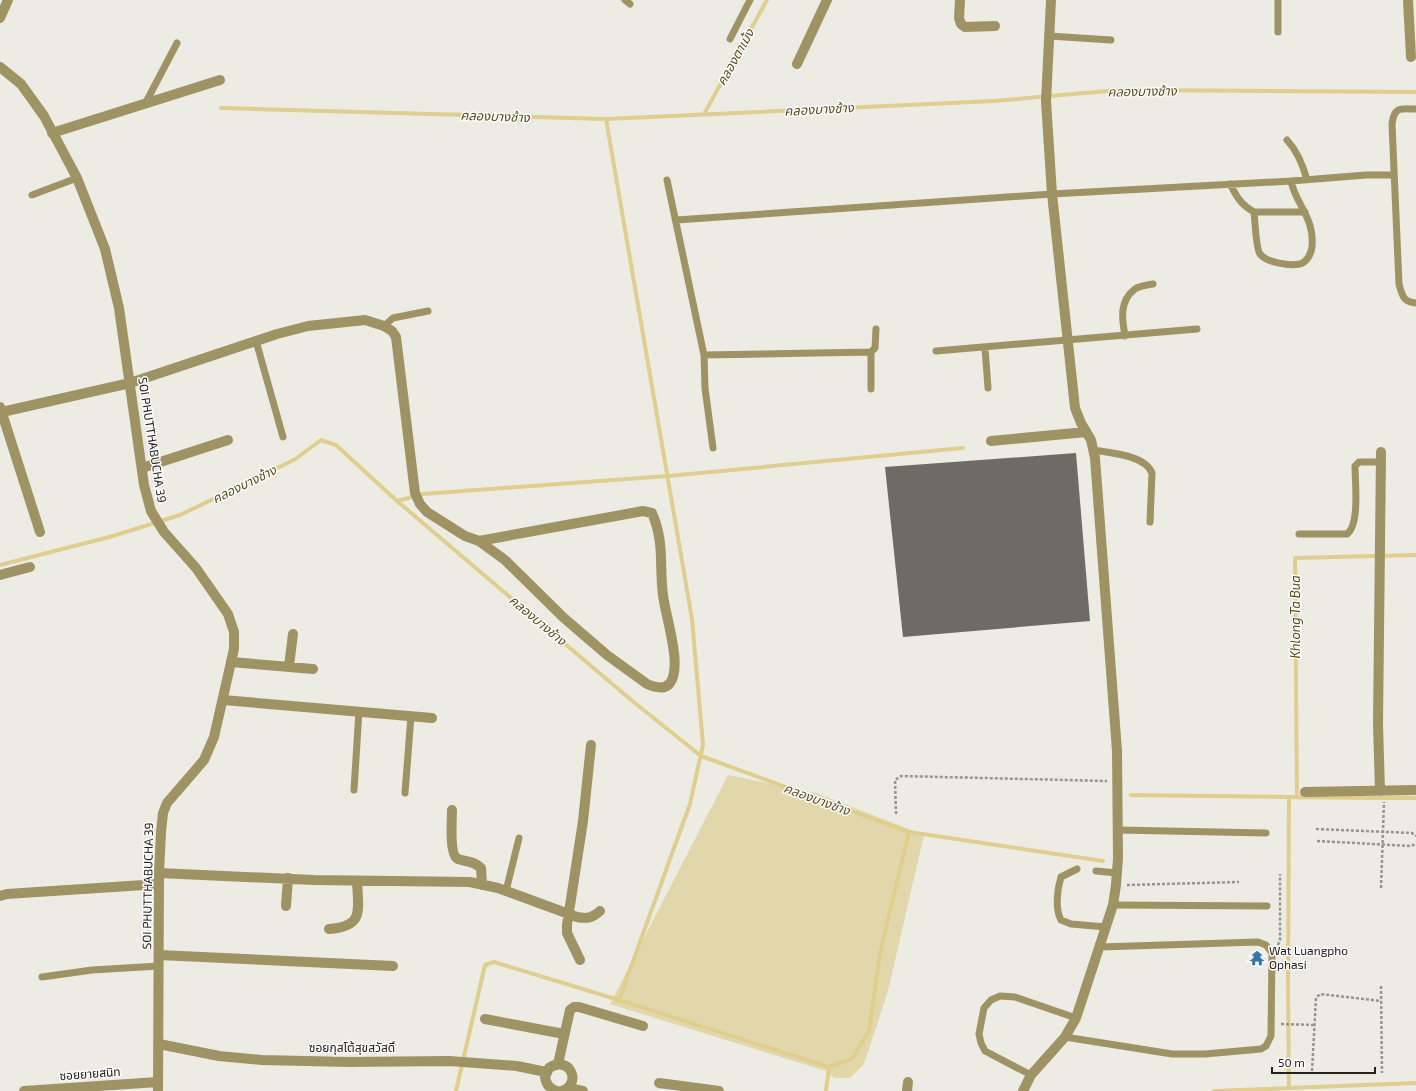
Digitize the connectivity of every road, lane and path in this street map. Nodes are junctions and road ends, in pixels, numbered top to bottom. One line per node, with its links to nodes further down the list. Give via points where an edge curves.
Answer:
1 (8, 0): 8 (street)
2 (750, 0): 12 (lane)
3 (827, 0): 16 (street)
4 (960, 0): 9 (street, via 959,18 965,28)
5 (1051, 0): 11 (street)
6 (1278, 0): 10 (lane)
7 (1408, 0): 15 (street)
8 (0, 18)
9 (995, 26)
10 (1278, 32)
11 (1049, 36): 13 (lane); 29 (street, via 1046,101)
12 (730, 39)
13 (1111, 40)
14 (177, 43): 19 (lane)
15 (1411, 57)
16 (797, 64)
17 (0, 67): 21 (street, SOI PHUTTHABUCHA 39, via 21,84 44,116)
18 (220, 80): 19 (street)
19 (145, 104): 21 (street)
20 (1416, 109): 23 (lane, via 1400,109 1394,115)
21 (52, 133): 24 (street, SOI PHUTTHABUCHA 39)
22 (1287, 140): 26 (lane, via 1302,163)
23 (1394, 175): 26 (lane); 35 (lane, via 1399,284 1405,300)
24 (77, 178): 30 (lane); 47 (street, SOI PHUTTHABUCHA 39, via 105,249)
25 (668, 180): 33 (lane)
26 (1307, 180): 27 (lane)
27 (1290, 181): 28 (lane); 32 (lane, via 1293,192)
28 (1230, 184): 29 (lane); 31 (lane, via 1237,198)
29 (1052, 194): 33 (lane); 42 (street)
30 (32, 195)
31 (1254, 212): 32 (lane); 32 (lane, via 1259,253 1271,262 1286,264 1301,264 1309,257 1312,247 1310,225)
32 (1305, 212)
33 (676, 220): 46 (lane)
34 (1153, 284): 40 (lane, via 1135,288 1125,299 1122,313)
35 (1416, 302)
36 (428, 311): 37 (lane, via 393,318)
37 (384, 326): 41 (street, via 365,320 308,326); 62 (street, via 396,337 415,493 427,512 465,536)
38 (876, 329): 45 (lane, via 876,348)
39 (1197, 329): 40 (lane)
40 (1125, 336): 42 (lane)
41 (256, 341): 47 (street); 52 (lane)
42 (1068, 341): 43 (lane); 51 (street, via 1075,408)
43 (985, 348): 44 (lane); 48 (lane)
44 (936, 351)
45 (871, 352): 46 (lane); 49 (lane)
46 (704, 355): 55 (lane, via 705,388)
47 (130, 383): 50 (street); 58 (street, SOI PHUTTHABUCHA 39)
48 (988, 388)
49 (871, 389)
50 (1, 410): 60 (street)
51 (1086, 432): 54 (street); 56 (street)
52 (283, 436)
53 (228, 440): 58 (street)
54 (991, 441)
55 (713, 448)
56 (1093, 450): 59 (lane, via 1142,461 1150,469); 74 (street, via 1096,458)
57 (1381, 457): 61 (lane, via 1359,462 1355,466 1356,503 1351,531 1347,534); 79 (street, via 1379,564)
58 (142, 468): 66 (street, SOI PHUTTHABUCHA 39, via 151,511 164,532 196,568 228,614 234,632)
59 (1150, 522)
60 (40, 532)
61 (1299, 534)
62 (479, 541): 62 (street, via 505,560 564,618 607,655 647,684 664,687 670,683 674,672 673,642 663,596 660,536 652,513 643,511)
63 (30, 567): 64 (street)
64 (0, 574)
65 (293, 634): 67 (street)
66 (231, 662): 67 (street); 69 (street, SOI PHUTTHABUCHA 39)
67 (289, 666): 68 (street)
68 (313, 670)
69 (223, 700): 70 (street); 93 (street, SOI PHUTTHABUCHA 39, via 214,737 204,760 170,798 163,813)
70 (359, 711): 71 (street); 75 (lane)
71 (411, 716): 72 (street); 78 (lane)
72 (432, 718)
73 (591, 746): 109 (street, via 583,821)
74 (1118, 781): 81 (path, via 901,776 895,780); 83 (street)
75 (354, 790)
76 (1416, 790): 79 (street)
77 (1305, 792): 79 (street)
78 (405, 793)
79 (1382, 795): 84 (path)
80 (452, 810): 100 (street, via 454,855 481,868)
81 (896, 814)
82 (1316, 829): 84 (path)
83 (1118, 830): 85 (lane); 94 (street)
84 (1383, 831): 86 (path, via 1412,833); 89 (path)
85 (1266, 833)
86 (1416, 836)
87 (519, 838): 103 (lane)
88 (1316, 841): 89 (path)
89 (1384, 844): 90 (path); 102 (path)
90 (1416, 844)
91 (1077, 869): 110 (lane, via 1061,877 1058,885 1058,914 1061,920 1071,924)
92 (1096, 871): 94 (lane)
93 (159, 873): 96 (street); 99 (street, SOI PHUTTHABUCHA 39)
94 (1117, 873): 101 (street)
95 (1280, 874): 113 (path, via 1280,940)
96 (288, 878): 97 (street); 106 (street)
97 (357, 881): 100 (street, via 470,882); 111 (street, via 356,917 343,928)
98 (1239, 882): 101 (path)
99 (159, 884): 104 (street); 114 (street, SOI PHUTTHABUCHA 39)
100 (482, 885): 103 (street)
101 (1116, 885): 105 (street)
102 (1381, 888)
103 (506, 891): 109 (street)
104 (0, 896)
105 (1113, 905): 107 (lane); 110 (street)
106 (286, 906)
107 (1267, 906)
108 (600, 911): 109 (street, via 589,918)
109 (568, 913): 115 (street, via 567,933)
110 (1106, 926): 112 (street)
111 (329, 929)
112 (1100, 947): 113 (lane, via 1258,942 1266,945); 121 (street)
113 (1272, 953): 127 (lane, via 1271,1036 1266,1046 1261,1049 1172,1054)
114 (159, 955): 116 (street, SOI PHUTTHABUCHA 39); 117 (street)
115 (580, 960)
116 (159, 966): 118 (lane, via 92,970); 128 (street, SOI PHUTTHABUCHA 39)
117 (393, 966)
118 (42, 977)
119 (1381, 986): 120 (path)
120 (1381, 1001): 124 (path, via 1320,994 1314,1003); 132 (path)
121 (1076, 1018): 127 (street); 133 (lane, via 1015,997 1000,996 991,1000 984,1008 979,1034 985,1051)
122 (485, 1019): 126 (street)
123 (1284, 1024): 124 (path)
124 (1314, 1025): 130 (path)
125 (643, 1026): 126 (street, via 574,1007 570,1010)
126 (564, 1034): 129 (street)
127 (1065, 1037): 133 (street)
128 (159, 1044): 131 (street, ซอยกุสโต้สุขสวัสดิ์, via 219,1056 262,1060 449,1061 517,1066); 135 (street, SOI PHUTTHABUCHA 39)
129 (558, 1064): 131 (street); 136 (street, via 564,1065 572,1072 571,1083)
130 (1312, 1071)
131 (546, 1072): 138 (street, via 547,1086)
132 (1382, 1073)
133 (1031, 1075): 141 (street)
134 (659, 1083): 140 (street)
135 (158, 1087): 137 (street, ซอยยายสนิท)
136 (564, 1089): 139 (street)
137 (24, 1091)
138 (557, 1091)
139 (583, 1091)
140 (719, 1091)
141 (1023, 1091)

